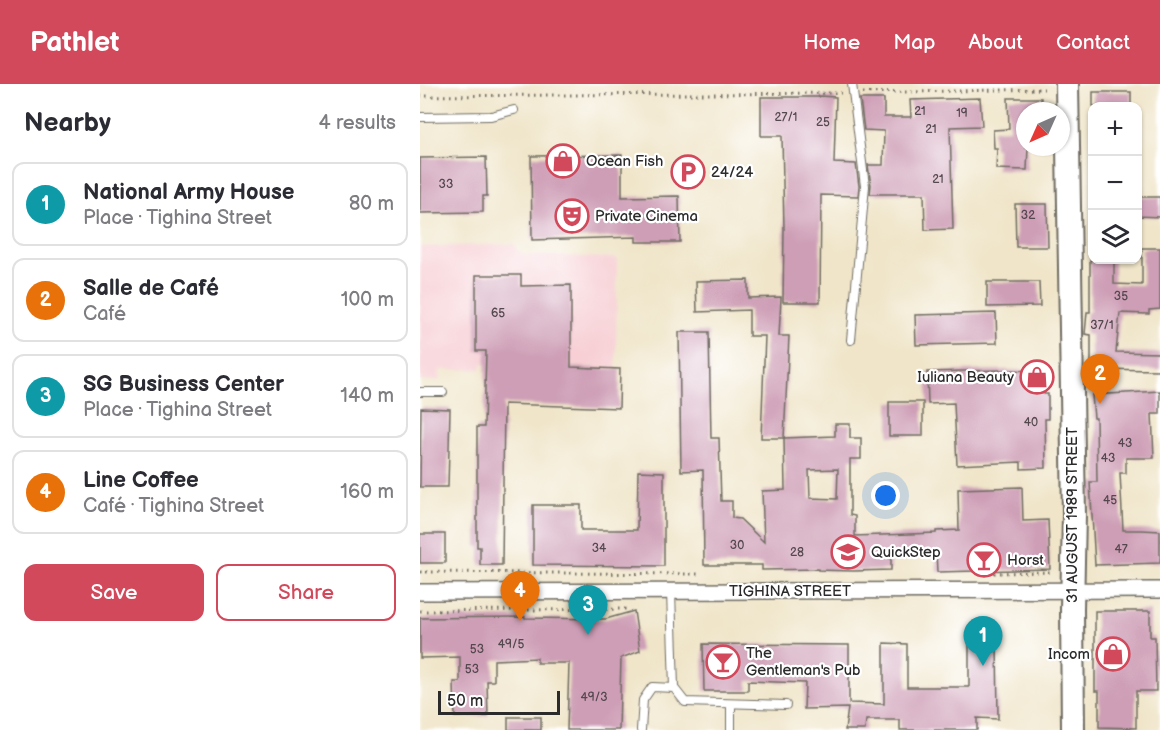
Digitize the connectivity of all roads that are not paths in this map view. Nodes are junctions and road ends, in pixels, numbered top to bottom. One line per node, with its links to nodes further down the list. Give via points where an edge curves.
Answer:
1 (852, 84): 5 (lane, via 865,186)
2 (1067, 84): 8 (street, 31 AUGUST 1989 STREET)
3 (514, 110): 4 (lane, via 491,116)
4 (420, 117)
5 (851, 340)
6 (420, 392): 7 (lane)
7 (443, 392)
8 (1073, 590): 9 (street, TIGHINA STREET); 10 (street, TIGHINA STREET); 17 (street, 31 AUGUST 1989 STREET)
9 (1160, 590)
10 (671, 591): 11 (street, TIGHINA STREET); 12 (lane)
11 (420, 592)
12 (674, 688): 13 (lane, via 685,702); 15 (lane, via 652,687 643,700)
13 (731, 704): 14 (lane); 16 (lane)
14 (786, 705)
15 (641, 730)
16 (731, 730)
17 (1073, 730)

